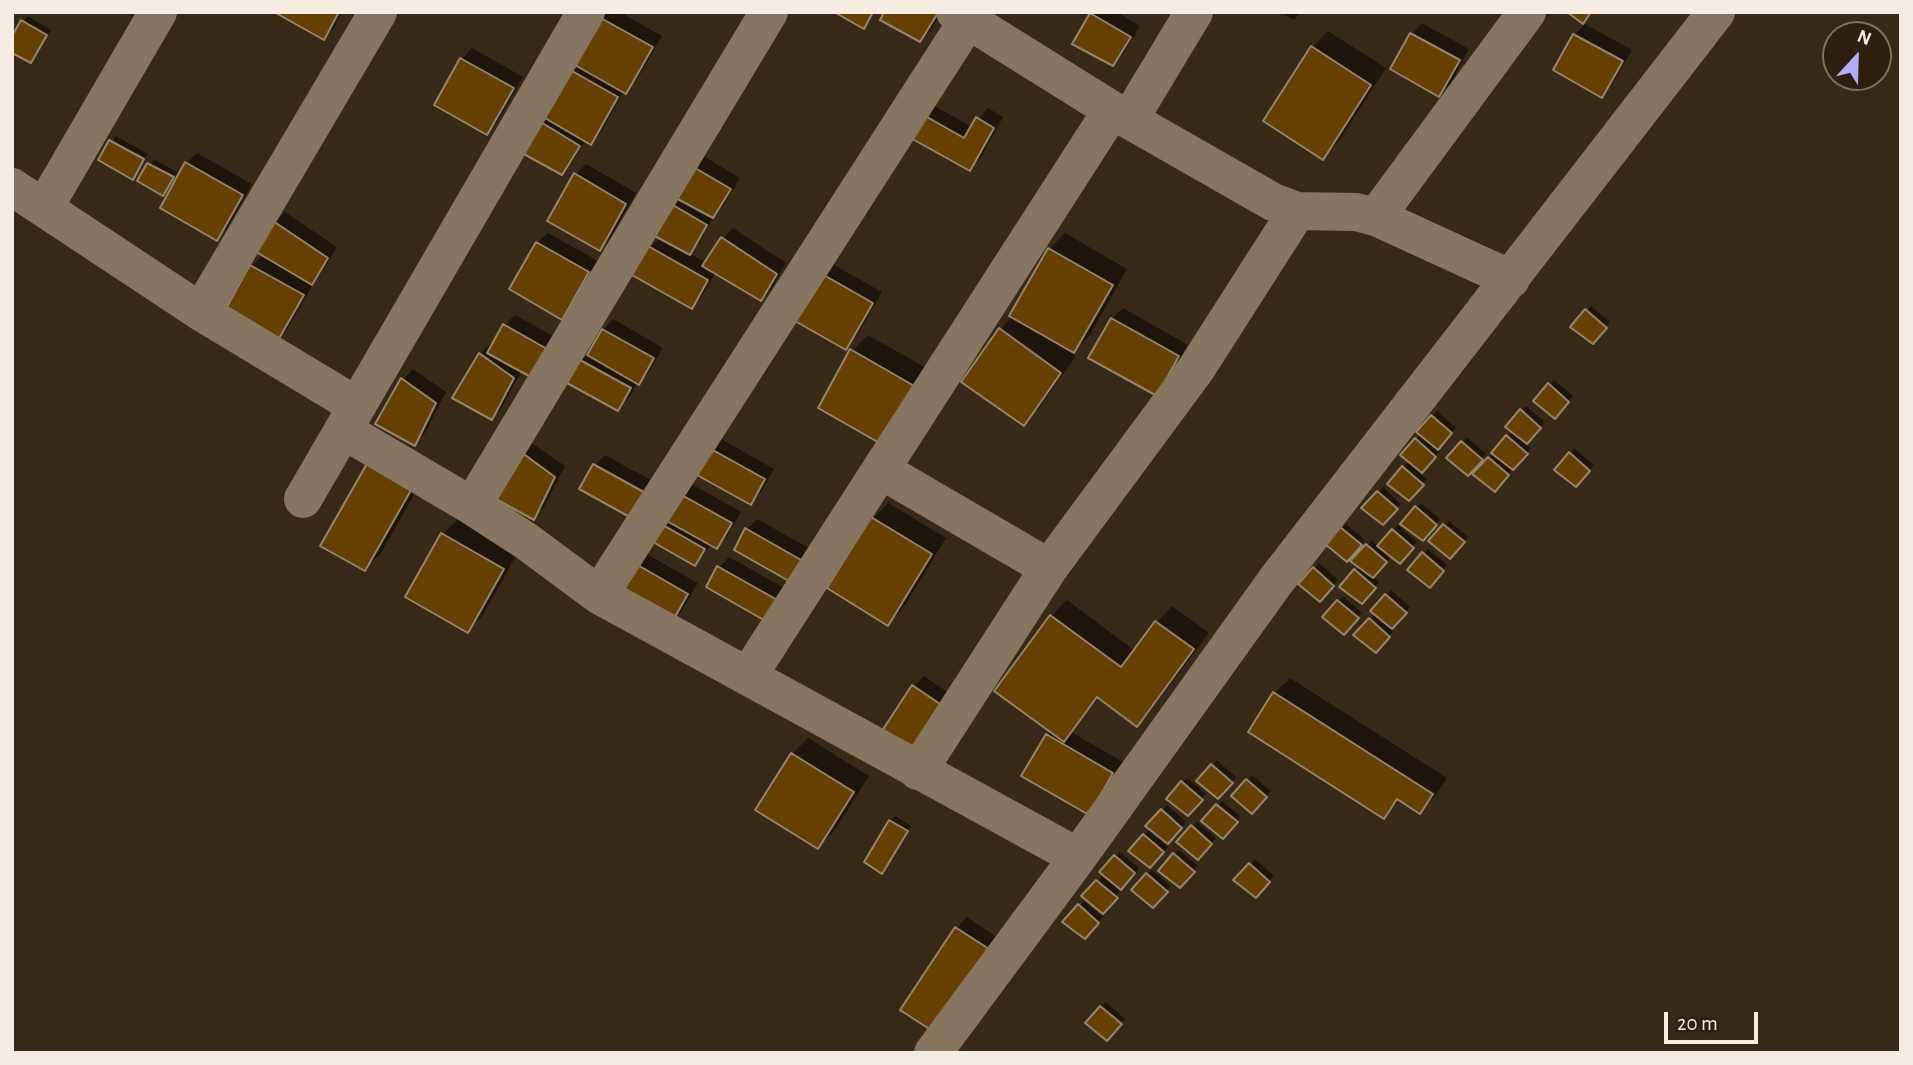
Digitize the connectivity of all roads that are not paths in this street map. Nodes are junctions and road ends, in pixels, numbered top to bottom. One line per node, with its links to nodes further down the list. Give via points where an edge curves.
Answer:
1 (158, 12): 11 (street)
2 (378, 12): 15 (street)
3 (586, 12): 16 (street)
4 (769, 12): 19 (street)
5 (1194, 12): 9 (street)
6 (1527, 12): 13 (street)
7 (1716, 12): 14 (street)
8 (961, 16): 9 (street); 21 (street)
9 (1121, 115): 12 (street, via 1273,202); 17 (street)
10 (12, 187): 11 (street)
11 (44, 208): 15 (street)
12 (1297, 211): 13 (street); 20 (street, via 1196,369)
13 (1376, 216): 14 (street)
14 (1511, 279): 24 (street, via 1275,582)
15 (201, 312): 16 (street)
16 (350, 418): 18 (street); 19 (street)
17 (881, 470): 20 (street); 22 (street)
18 (303, 499)
19 (472, 506): 21 (street)
20 (1049, 568): 23 (street)
21 (599, 595): 22 (street)
22 (748, 676): 23 (street)
23 (918, 771): 24 (street)
24 (1078, 857): 25 (street)
25 (933, 1053)

